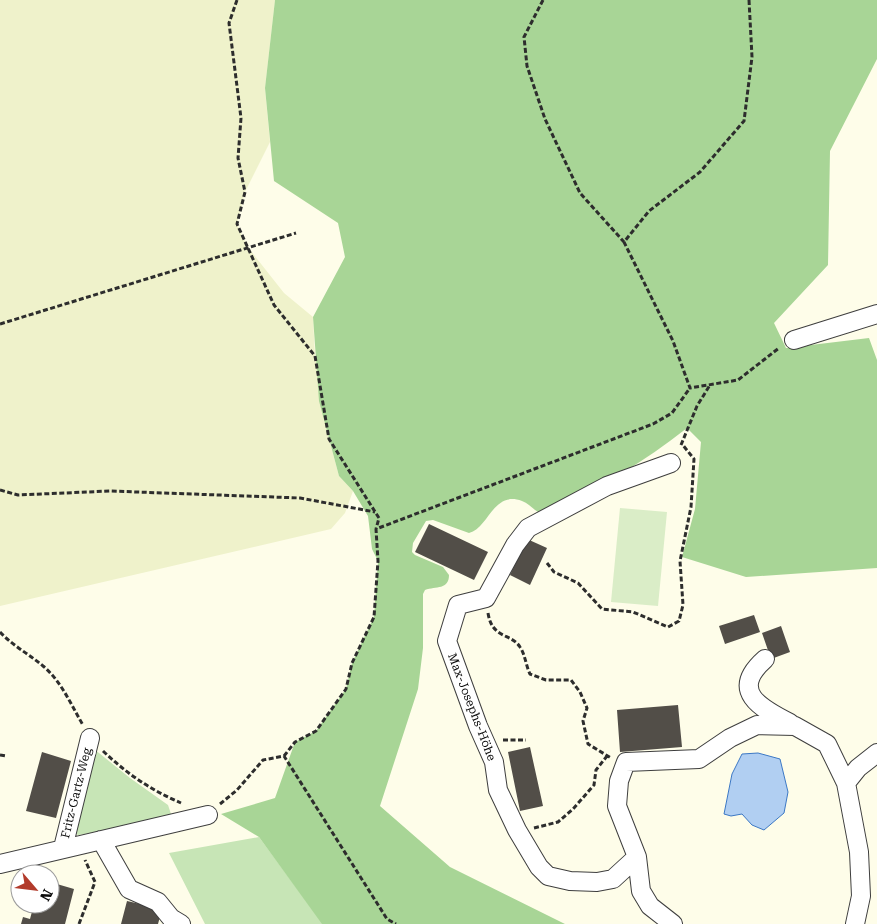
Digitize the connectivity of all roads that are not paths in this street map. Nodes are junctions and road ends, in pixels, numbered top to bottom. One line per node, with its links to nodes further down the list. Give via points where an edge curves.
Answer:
1 (877, 314): 2 (street)
2 (794, 340)
3 (671, 463): 14 (street, Max-Josephs-Höhe, via 607,486 528,528 486,598 458,605 447,641 494,762 498,790 539,867 548,876 570,881)
4 (765, 659): 5 (street, via 752,671 748,685 754,700 766,711)
5 (795, 726): 8 (street, via 827,744); 12 (street, via 757,725 699,759 626,762 619,781 618,806)
6 (90, 738): 11 (street, Fritz-Gartz-Weg)
7 (877, 753): 8 (street)
8 (846, 783): 18 (street, via 859,852 860,896)
9 (208, 815): 10 (street)
10 (106, 839): 11 (street); 16 (street, via 130,889 158,902)
11 (70, 847): 13 (street)
12 (637, 857): 14 (street); 15 (street)
13 (0, 864)
14 (612, 879): 15 (street)
15 (643, 898): 17 (street)
16 (180, 924)
17 (674, 924)
18 (855, 924)

